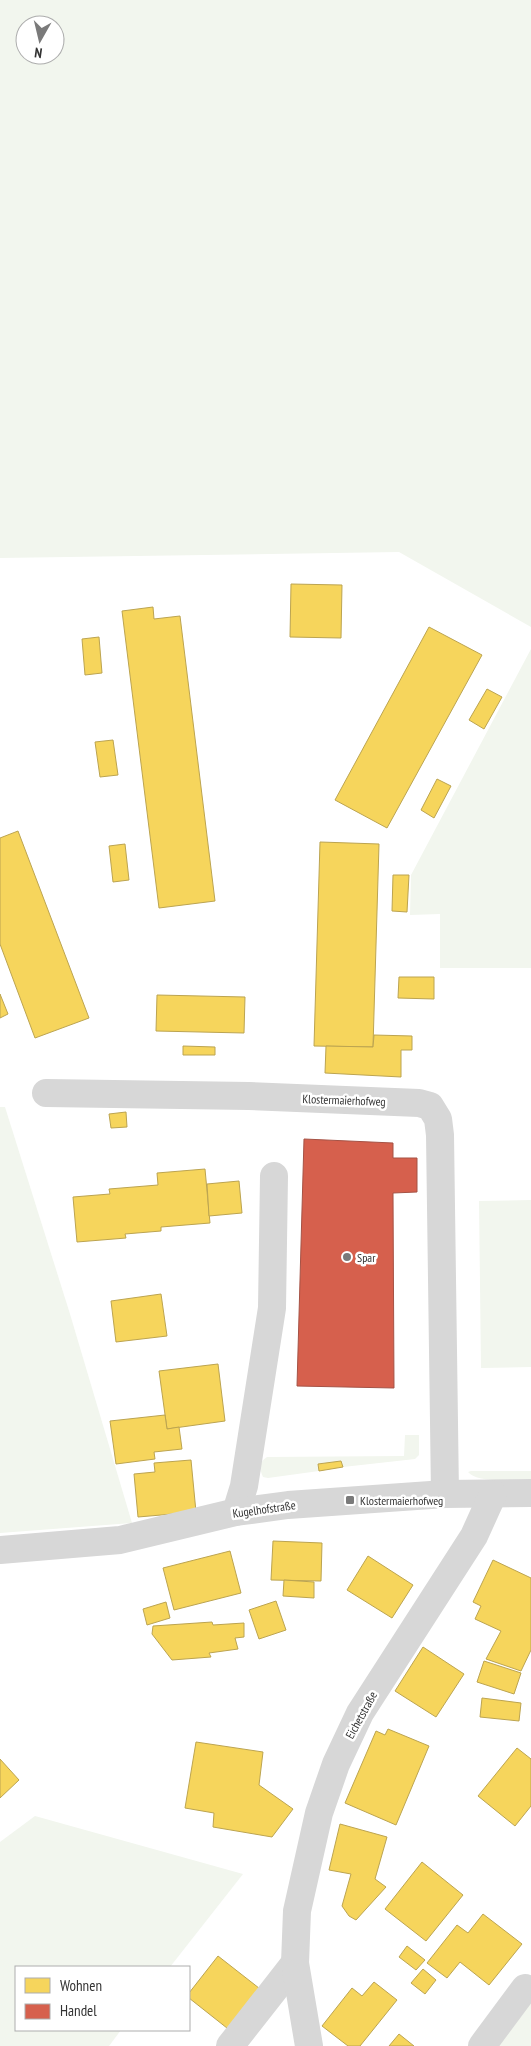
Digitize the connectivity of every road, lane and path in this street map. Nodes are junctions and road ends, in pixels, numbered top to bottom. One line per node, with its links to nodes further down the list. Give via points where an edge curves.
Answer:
1 (46, 1093): 4 (street, Klostermaierhofweg, via 249,1096 430,1106 438,1119 440,1135)
2 (274, 1176): 6 (street, via 272,1308 244,1486)
3 (531, 1493): 5 (street, Kugelhofstraße)
4 (445, 1494): 5 (street, Kugelhofstraße); 6 (street, Kugelhofstraße)
5 (493, 1494): 8 (street, Eichetstraße, via 474,1536 360,1713 336,1764 319,1813 299,1902)
6 (236, 1512): 7 (street, Kugelhofstraße, via 120,1540)
7 (0, 1550)
8 (295, 1963): 10 (street); 11 (street, Eichetstraße)
9 (525, 1988): 12 (street)
10 (230, 2046)
11 (309, 2046)
12 (482, 2046)

